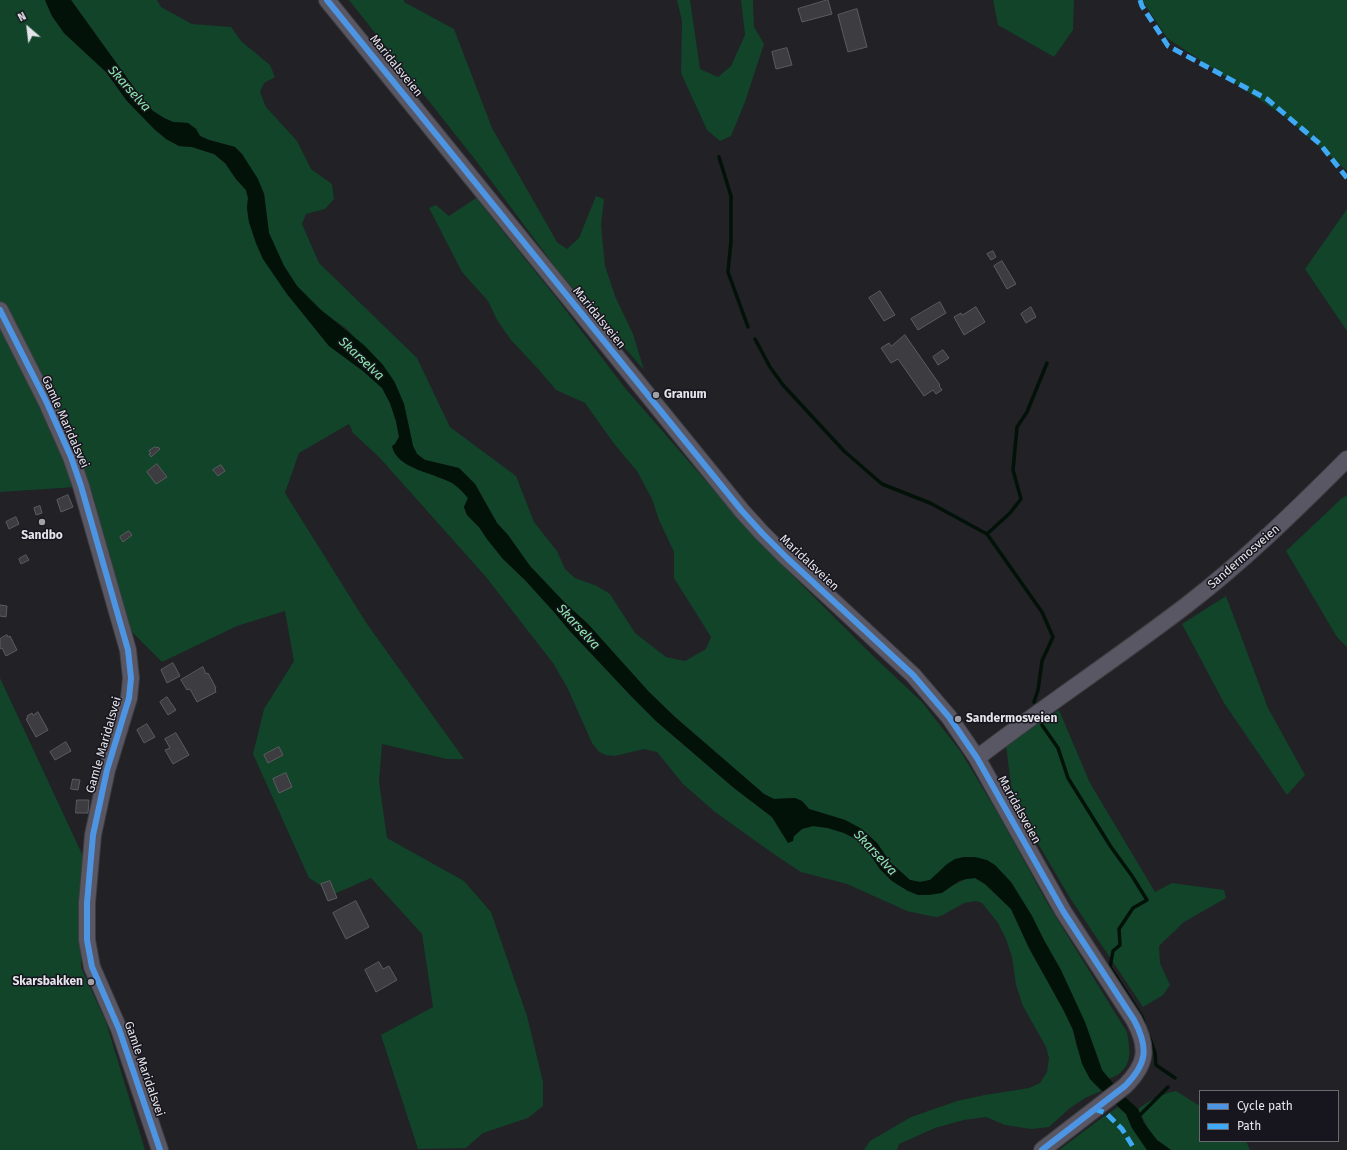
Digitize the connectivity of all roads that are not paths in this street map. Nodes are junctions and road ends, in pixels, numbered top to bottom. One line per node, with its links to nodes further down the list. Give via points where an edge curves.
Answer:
1 (327, 0): 4 (street, Maridalsveien, via 747,516 787,558 913,675 949,717)
2 (0, 310): 5 (street, Gamle Maridalsvei, via 47,403 71,458 128,650 131,678 129,698 107,770 93,835 87,903 87,940 92,967 119,1029)
3 (1347, 459): 4 (street, Sandermosveien, via 1260,544 1216,581 1163,623)
4 (977, 758): 6 (street, Maridalsveien, via 1063,911 1139,1029 1144,1045 1138,1072 1124,1086)
5 (160, 1150)
6 (1042, 1150)

